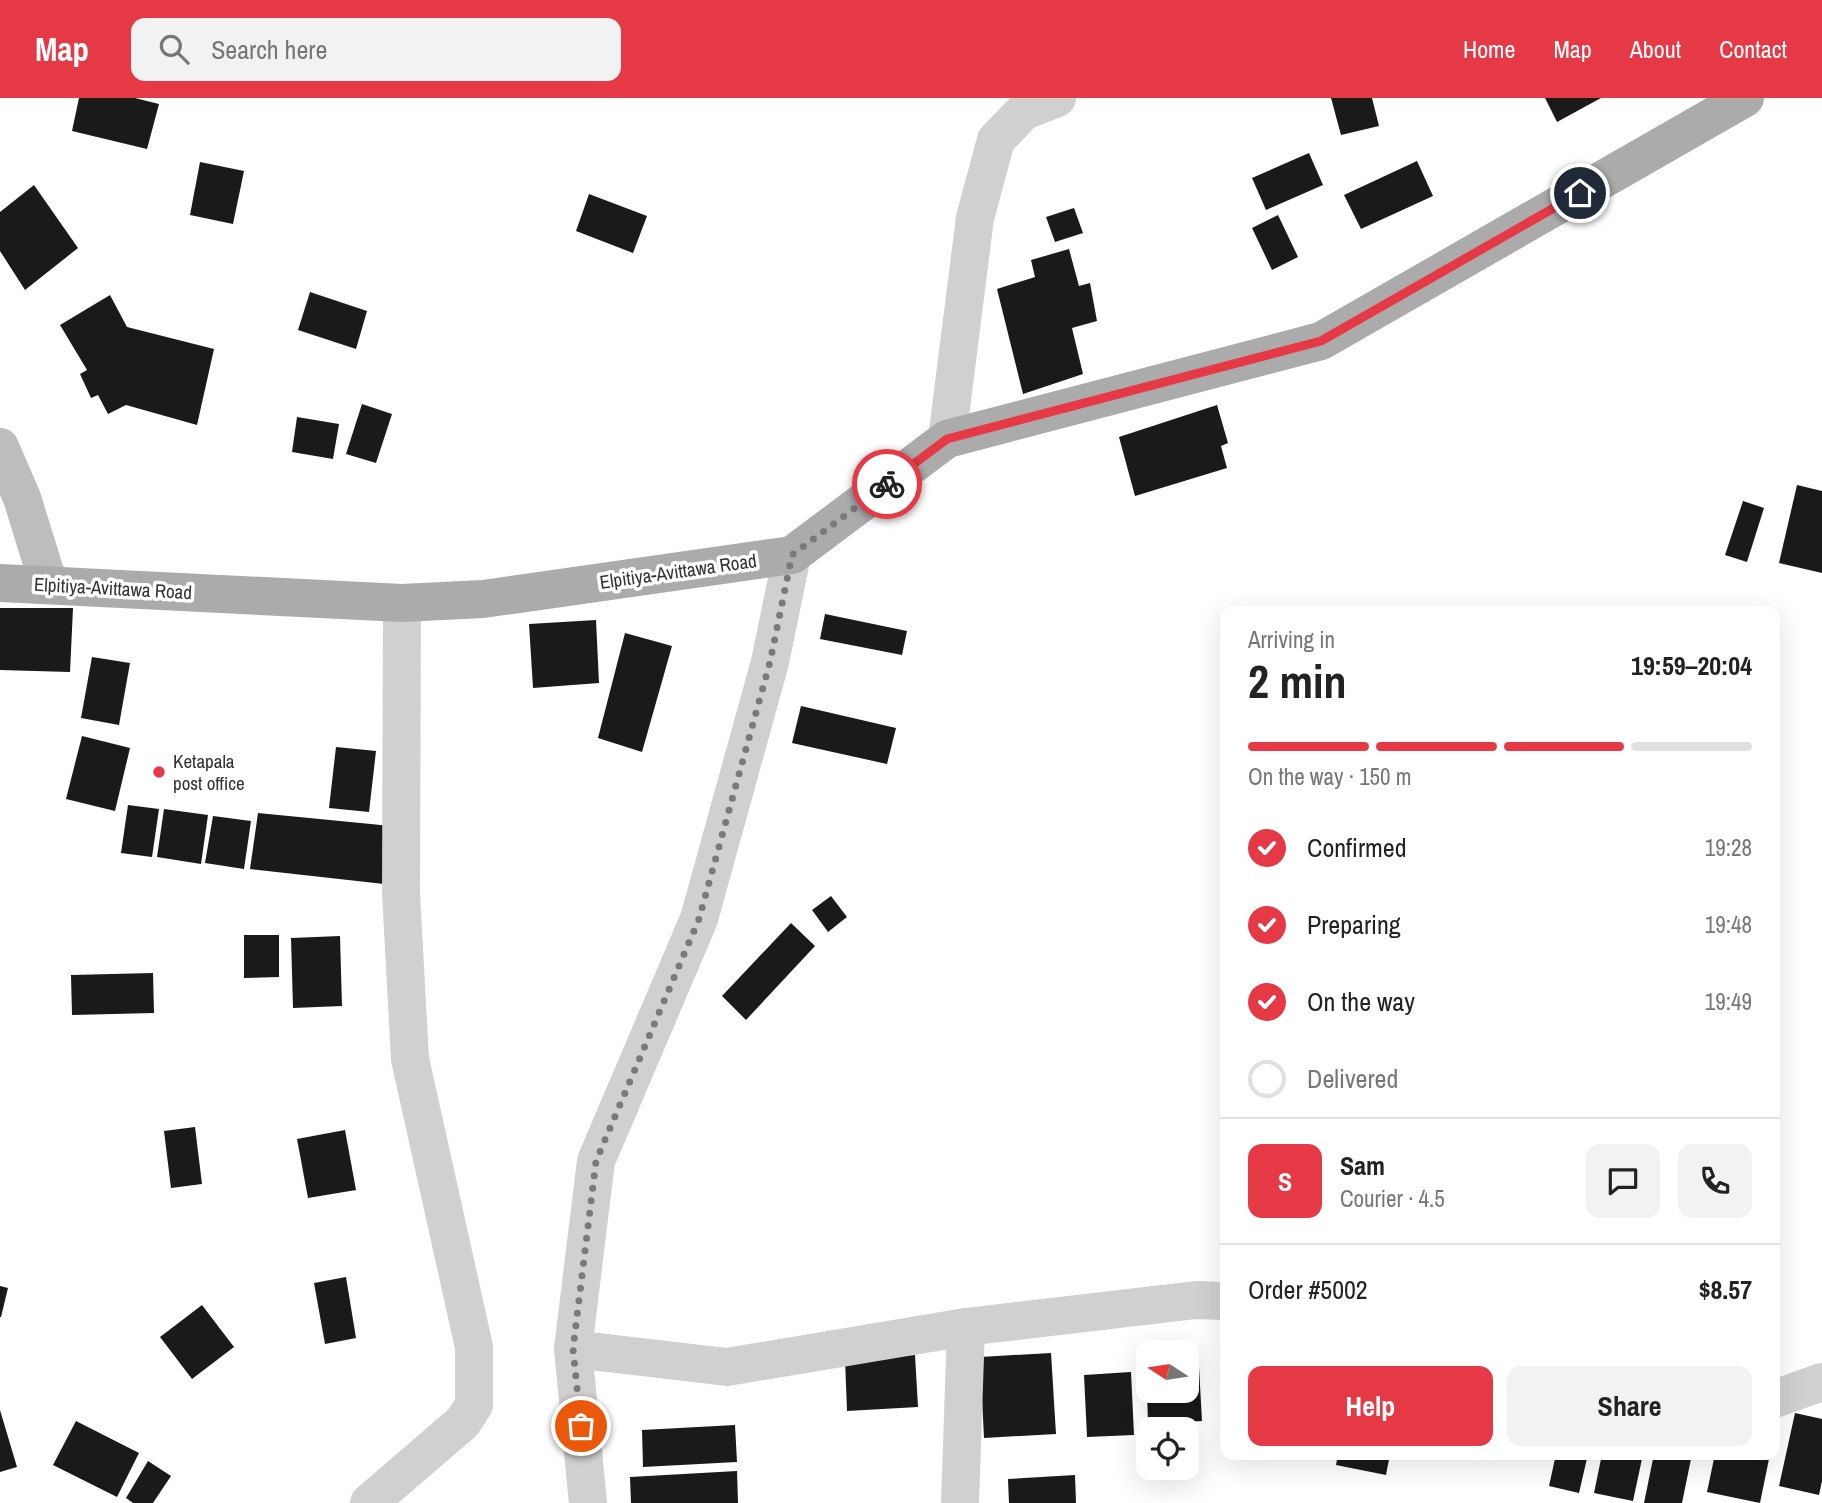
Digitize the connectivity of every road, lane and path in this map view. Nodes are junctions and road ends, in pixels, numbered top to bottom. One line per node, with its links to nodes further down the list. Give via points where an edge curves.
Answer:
1 (1058, 98): 3 (street, via 1024,111 996,140 975,218)
2 (1745, 98): 3 (main road, Elpitiya-Avittawa Road, via 1321,341)
3 (947, 439): 5 (main road, Elpitiya-Avittawa Road)
4 (0, 447): 7 (main road)
5 (792, 555): 8 (main road, Elpitiya-Avittawa Road, via 483,599); 11 (street, via 770,662 699,919 596,1161)
6 (0, 583): 7 (main road, Elpitiya-Avittawa Road)
7 (50, 585): 8 (main road, Elpitiya-Avittawa Road)
8 (402, 603): 14 (street, via 401,893 410,1059 474,1348 474,1405 463,1422)
9 (1220, 1301): 10 (street)
10 (966, 1327): 11 (street, via 727,1367); 16 (street)
11 (573, 1349): 15 (street)
12 (1822, 1382): 13 (street)
13 (1780, 1397)
14 (369, 1503)
15 (588, 1503)
16 (960, 1503)

